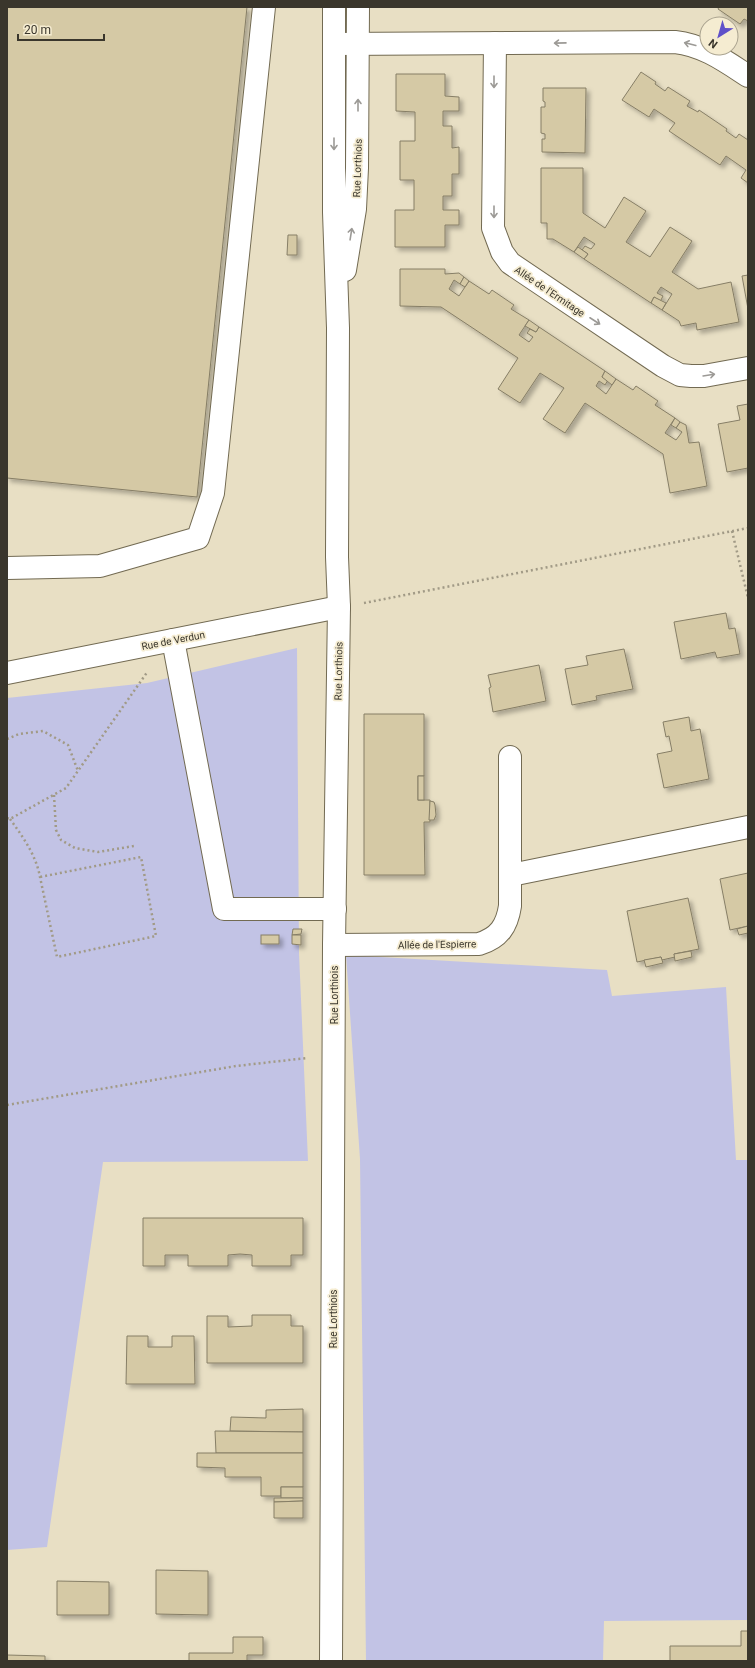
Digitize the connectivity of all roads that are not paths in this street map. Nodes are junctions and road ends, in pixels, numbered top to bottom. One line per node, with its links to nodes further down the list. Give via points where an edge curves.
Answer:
1 (264, 7): 10 (street, via 213,493 198,538 100,566)
2 (334, 7): 4 (street, Rue Lorthiois)
3 (358, 7): 5 (street, Rue Lorthiois)
4 (334, 44): 5 (street); 8 (street, Rue Lorthiois, one-way to 8, via 334,212)
5 (358, 44): 6 (street); 8 (street, Rue Lorthiois, one-way to 5, via 355,209)
6 (495, 44): 7 (street, one-way to 6, via 712,53 681,42); 9 (street, Allée de l'Ermitage, one-way to 9, via 494,228 502,252 510,264 680,375 704,376)
7 (748, 76)
8 (338, 328): 11 (street, Rue Lorthiois)
9 (748, 368)
10 (7, 568)
11 (339, 607): 12 (street, Rue de Verdun); 17 (street, Rue Lorthiois)
12 (173, 640): 13 (street, Rue de Verdun); 17 (street, via 224,909)
13 (7, 673)
14 (510, 757): 16 (street, Allée de l'Espierre)
15 (748, 827): 16 (street)
16 (511, 875): 18 (street, Allée de l'Espierre, via 508,916 498,934 489,941 474,944)
17 (335, 909): 18 (street, Rue Lorthiois)
18 (334, 945): 19 (street, Rue Lorthiois)
19 (332, 1661)

